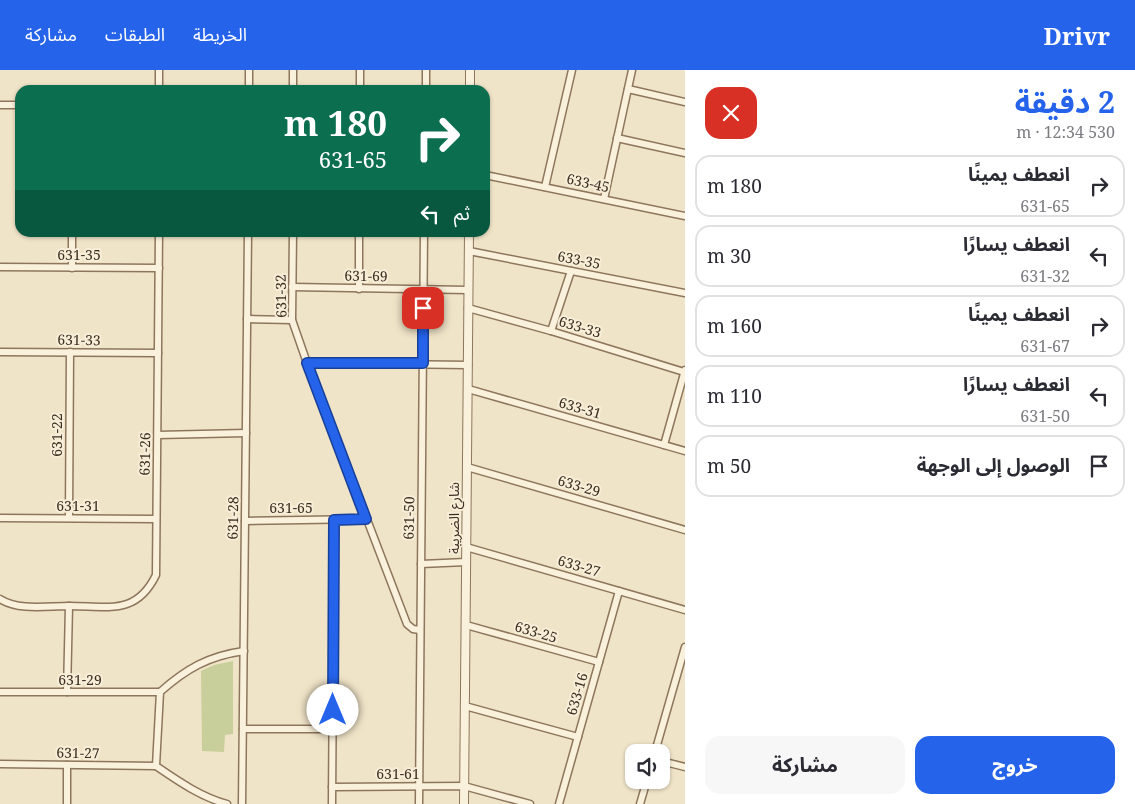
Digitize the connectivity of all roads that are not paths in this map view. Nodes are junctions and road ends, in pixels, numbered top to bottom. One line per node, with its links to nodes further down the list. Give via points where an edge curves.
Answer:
1 (159, 70): 9 (street)
2 (249, 70): 10 (street)
3 (293, 70): 11 (street)
4 (360, 70): 12 (street)
5 (426, 70): 13 (street)
6 (470, 70): 14 (street)
7 (572, 70): 22 (street)
8 (632, 70): 15 (street)
9 (159, 85)
10 (249, 85)
11 (293, 85)
12 (360, 85)
13 (426, 85)
14 (470, 85)
15 (628, 89): 16 (street); 19 (street)
16 (685, 102)
17 (0, 105): 18 (street)
18 (15, 105)
19 (617, 138): 20 (street); 23 (street)
20 (685, 153)
21 (490, 176): 22 (street, 633-45)
22 (544, 187): 23 (street, 633-45)
23 (604, 199): 24 (street, 633-45)
24 (685, 216)
25 (72, 237): 34 (street)
26 (159, 237): 35 (street, 631-26)
27 (248, 237): 43 (street, 631-28)
28 (293, 237): 37 (street, 631-32)
29 (359, 237): 38 (street)
30 (424, 237): 39 (street, 631-50)
31 (469, 237): 32 (street, شارع الضريبة)
32 (469, 251): 36 (street, 633-35); 40 (street, شارع الضريبة)
33 (0, 267): 34 (street, 631-35)
34 (72, 268): 35 (street, 631-35)
35 (159, 268): 48 (street, 631-26)
36 (571, 271): 41 (street, 633-35); 45 (street)
37 (292, 288): 38 (street, 631-69); 44 (street, 631-32)
38 (359, 289): 39 (street, 631-69)
39 (424, 290): 40 (street, 631-69); 50 (street, 631-50)
40 (468, 290): 42 (street, شارع الضريبة)
41 (685, 294)
42 (468, 308): 45 (street, 633-33); 51 (street, شارع الضريبة)
43 (247, 319): 44 (street); 54 (street, 631-28)
44 (292, 320): 49 (street, 631-32)
45 (551, 331): 52 (street, 633-33)
46 (0, 352): 47 (street, 631-33)
47 (70, 352): 48 (street, 631-33); 60 (street, 631-22)
48 (158, 353): 55 (street, 631-26)
49 (307, 363): 50 (street); 62 (street, 631-32)
50 (423, 363): 51 (street); 68 (street, 631-50)
51 (468, 365): 53 (street, شارع الضريبة)
52 (685, 371): 56 (street)
53 (468, 389): 56 (street, 633-31); 58 (street, شارع الضريبة)
54 (246, 433): 55 (street); 64 (street, 631-28)
55 (158, 435): 61 (street, 631-26)
56 (664, 445): 57 (street, 633-31)
57 (685, 451)
58 (467, 466): 65 (street, 633-29); 66 (street, شارع الضريبة)
59 (0, 518): 60 (street, 631-31)
60 (69, 518): 61 (street, 631-31)
61 (156, 519): 71 (street, 631-26, via 156,575 142,596 122,606)
62 (366, 519): 63 (street, 631-65); 74 (street, 631-32, via 407,624)
63 (334, 520): 64 (street, 631-65); 83 (street)
64 (245, 521): 76 (street, 631-28)
65 (685, 530)
66 (466, 546): 67 (street, شارع الضريبة); 69 (street, 633-27)
67 (466, 562): 68 (street); 73 (street, شارع الضريبة)
68 (420, 564): 74 (street, 631-50)
69 (619, 591): 72 (street, 633-27); 77 (street, 633-16)
70 (0, 598): 71 (street, 631-26, via 19,606)
71 (68, 606): 79 (street)
72 (685, 610)
73 (466, 625): 77 (street, 633-25); 81 (street, شارع الضريبة)
74 (420, 630): 93 (street, 631-50)
75 (685, 647): 85 (street)
76 (244, 651): 80 (street, via 202,662); 82 (street, 631-28)
77 (599, 662): 84 (street, 633-16)
78 (0, 692): 79 (street, 631-29)
79 (67, 692): 80 (street, 631-29)
80 (160, 692): 89 (street)
81 (465, 706): 84 (street); 91 (street, شارع الضريبة)
82 (243, 729): 83 (street); 97 (street, 631-28)
83 (333, 729): 92 (street)
84 (578, 737): 102 (street, 633-16)
85 (657, 744)
86 (670, 763): 90 (street)
87 (0, 764): 88 (street, 631-27)
88 (67, 765): 89 (street, 631-27); 95 (street)
89 (156, 766): 96 (street, via 184,785)
90 (685, 767)
91 (464, 786): 93 (street, 631-61); 100 (street, شارع الضريبة); 101 (street, 631-61)
92 (332, 787): 93 (street, 631-61); 98 (street)
93 (419, 787): 99 (street, 631-50)
94 (644, 789): 103 (street)
95 (67, 804)
96 (227, 804)
97 (242, 804)
98 (332, 804)
99 (419, 804)
100 (464, 804)
101 (530, 804)
102 (559, 804)
103 (640, 804)

